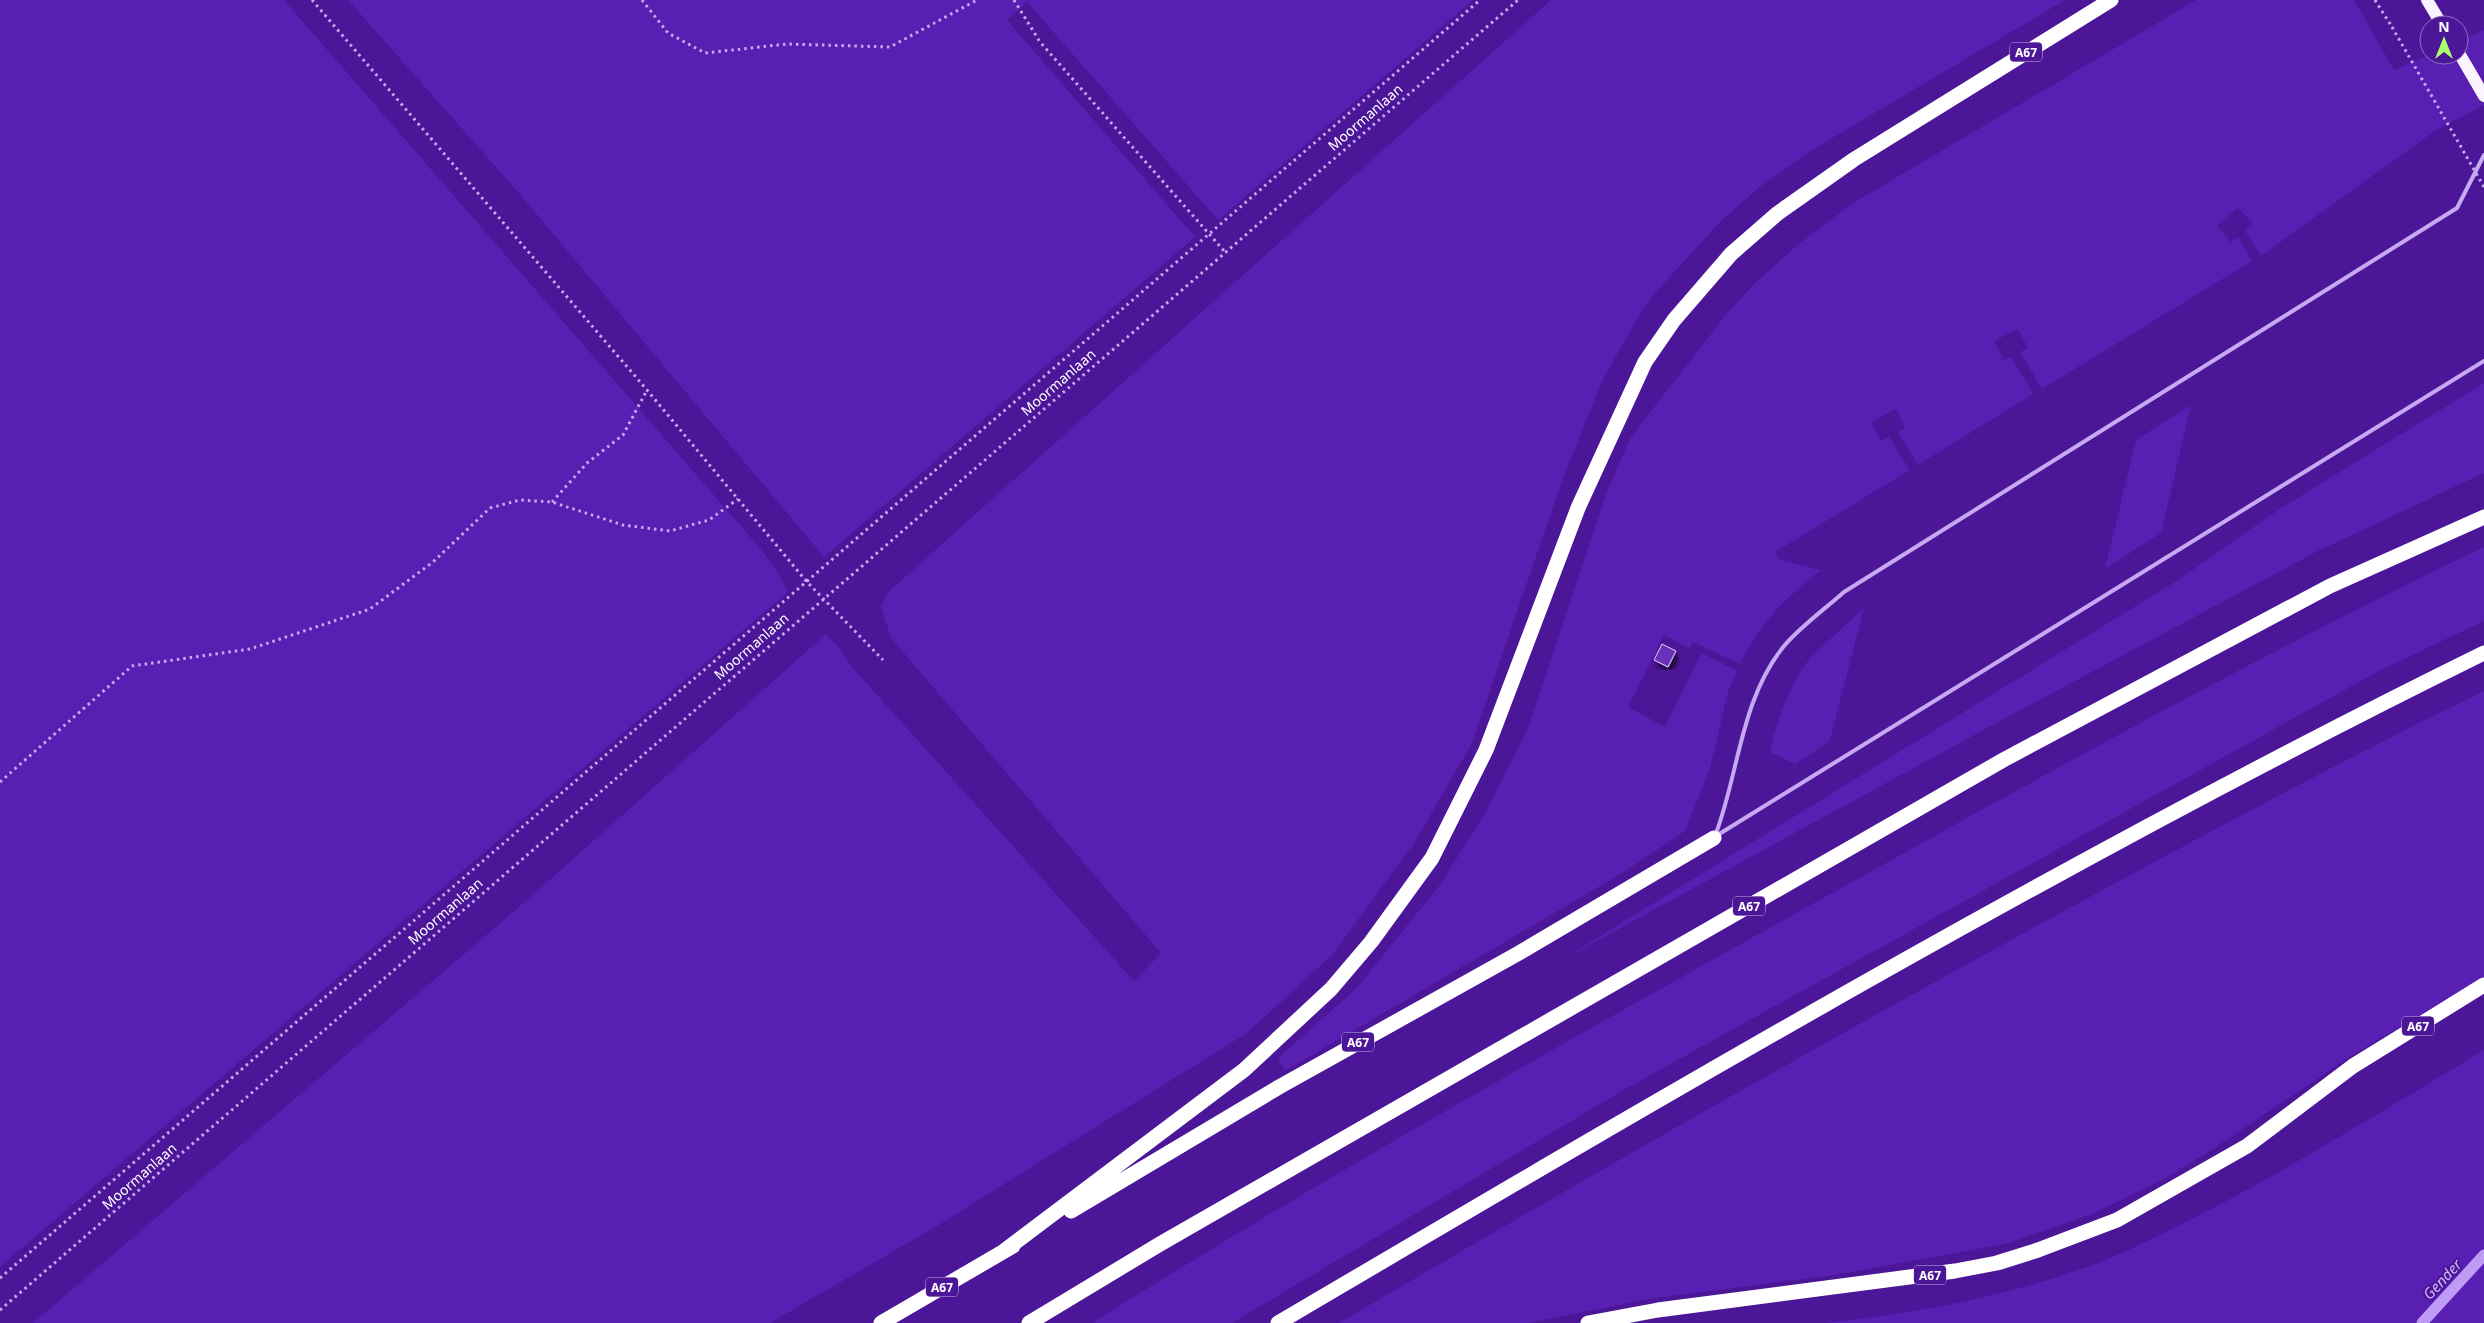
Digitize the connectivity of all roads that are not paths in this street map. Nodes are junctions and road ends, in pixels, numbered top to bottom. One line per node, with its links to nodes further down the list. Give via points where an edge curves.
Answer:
1 (2111, 0): 12 (highway, A67, via 1853,160 1778,213 1731,254 1674,320 1645,362 1578,508 1486,750 1432,858 1331,989 1244,1070)
2 (2430, 4): 3 (main road)
3 (2436, 15)
4 (2466, 65): 5 (main road)
5 (2484, 96)
6 (2484, 155): 10 (lane, via 2458,208 1844,592 1784,646 1762,683 1744,727 1725,810)
7 (2484, 361): 10 (lane, A67)
8 (2484, 517): 14 (highway, A67, via 2330,586 2005,759 1168,1239)
9 (2484, 653): 15 (highway, via 2053,878 1641,1110)
10 (1714, 838): 12 (highway, A67, via 1519,953 1279,1086)
11 (2484, 985): 16 (highway, A67, via 2353,1066 2247,1146 2117,1220 2078,1237 1997,1263 1955,1271 1658,1310)
12 (1004, 1251): 13 (highway, A67)
13 (880, 1323)
14 (1029, 1323)
15 (1278, 1323)
16 (1588, 1323)

